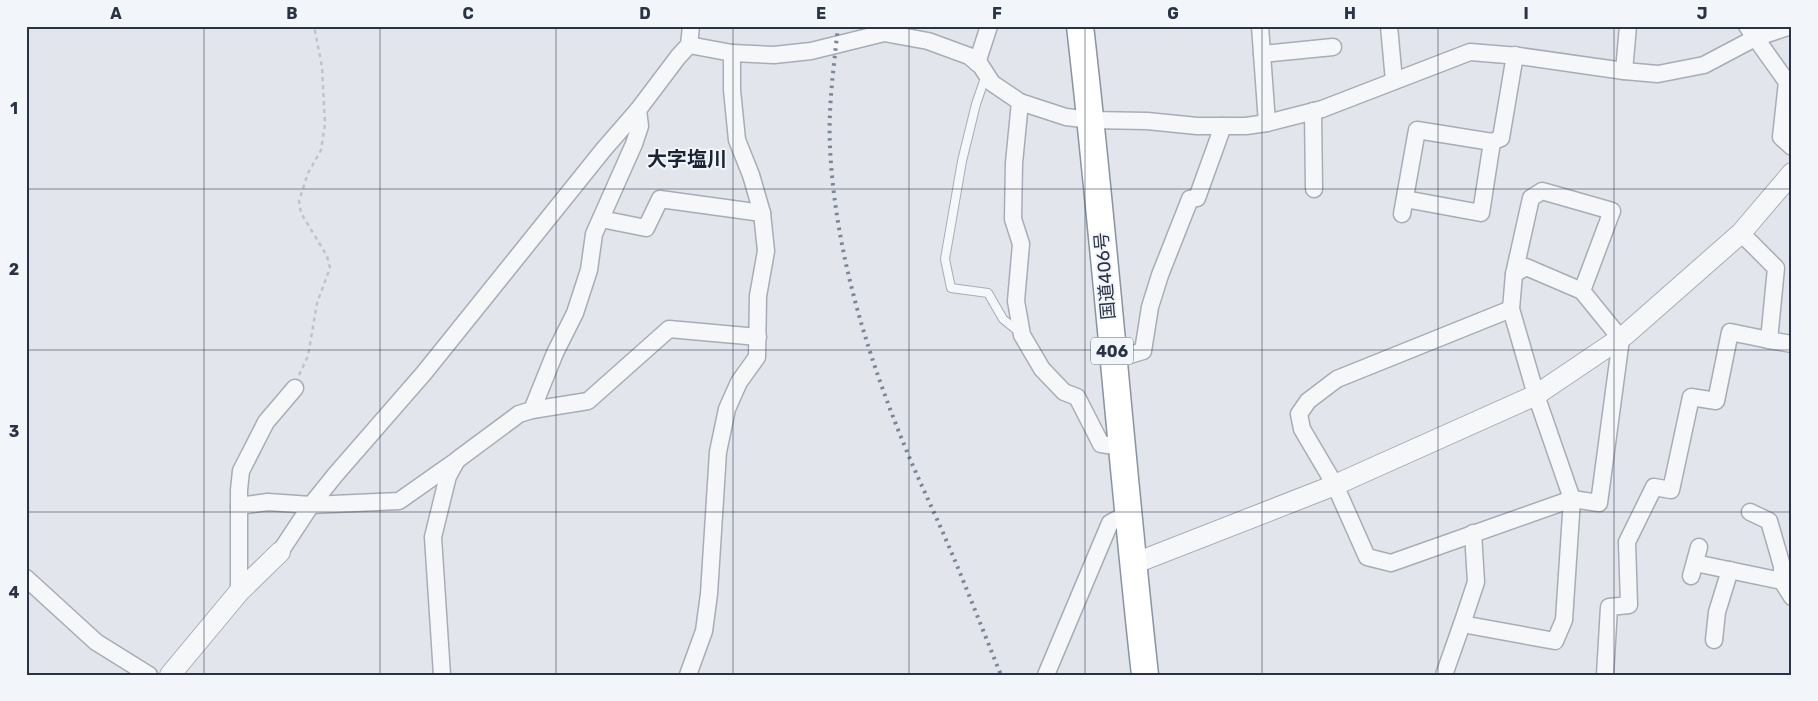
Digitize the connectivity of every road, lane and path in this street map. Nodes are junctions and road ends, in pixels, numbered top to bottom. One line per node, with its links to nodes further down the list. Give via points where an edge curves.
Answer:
1 (314, 26): 41 (path, via 322,67 324,124 321,150 308,173 300,201 301,213 327,256 330,268 317,303 308,356)
2 (691, 26): 11 (street)
3 (989, 26): 16 (street)
4 (1080, 26): 22 (highway, 国道406号 / 406)
5 (1260, 26): 14 (street)
6 (1389, 26): 18 (street)
7 (1628, 26): 17 (street)
8 (1788, 26): 9 (street); 10 (street)
9 (1751, 32): 17 (street, via 1704,65 1658,74); 26 (street, via 1787,82 1780,137)
10 (1792, 34)
11 (689, 45): 13 (street); 20 (street)
12 (1333, 47): 14 (street)
13 (732, 53): 16 (street, via 774,55 884,33 928,41 968,56); 29 (street, via 737,140)
14 (1262, 54): 23 (street)
15 (1515, 55): 17 (street); 18 (street, via 1470,52); 25 (street, via 1501,138)
16 (981, 69): 19 (street, via 992,83); 35 (lane, via 945,259 951,288 988,293 1003,318)
17 (1624, 71)
18 (1394, 81): 21 (street)
19 (1020, 102): 22 (street, via 1066,117); 35 (street, via 1013,219 1021,244 1016,301)
20 (638, 110): 30 (street, via 640,126 634,144); 48 (street, via 424,373)
21 (1313, 111): 23 (street); 28 (street)
22 (1091, 120): 24 (street); 40 (highway, 国道406号 / 406)
23 (1267, 123): 24 (street)
24 (1223, 126): 40 (street, via 1196,198 1190,199 1160,275 1142,351)
25 (1492, 142): 25 (street, via 1482,213 1404,206 1417,130)
26 (1792, 147)
27 (1792, 173): 31 (street)
28 (1314, 189)
29 (762, 213): 30 (street, via 660,199 646,228); 36 (street, via 766,251 758,296)
30 (600, 219): 43 (street, via 575,313)
31 (1741, 233): 37 (street); 38 (street, via 1776,268)
32 (1514, 274): 33 (street, via 1526,267); 33 (street, via 1531,198 1542,191 1612,211); 34 (street)
33 (1582, 291): 37 (street)
34 (1511, 309): 42 (street); 46 (street, via 1337,379 1308,401 1300,414 1302,429)
35 (1022, 335): 44 (street, via 1042,369 1064,392 1077,397 1101,444)
36 (758, 337): 43 (street, via 669,329 588,401); 66 (street, via 758,357 739,382 722,429 704,631)
37 (1621, 338): 42 (street); 47 (street, via 1599,504)
38 (1769, 340): 39 (street); 70 (street, via 1730,332 1716,402 1691,397 1671,490 1654,487 1627,542 1629,605 1608,607)
39 (1792, 344)
40 (1113, 360): 44 (highway, 国道406号 / 406)
41 (294, 388): 49 (street, via 266,422 241,471)
42 (1536, 395): 46 (street); 47 (street)
43 (532, 410): 45 (street, via 519,414)
44 (1121, 447): 51 (highway, 国道406号 / 406)
45 (457, 460): 48 (street, via 399,501); 65 (street, via 448,476 433,537)
46 (1335, 485): 52 (street, via 1367,557 1391,563); 55 (street)
47 (1572, 499): 52 (street); 61 (street, via 1564,620 1555,641)
48 (311, 505): 49 (street, via 268,502); 53 (street)
49 (239, 506): 59 (street)
50 (1750, 512): 58 (street, via 1769,521 1782,566)
51 (1127, 514): 55 (highway, 国道406号 / 406); 67 (street, via 1110,523)
52 (1473, 533): 61 (street, via 1476,582)
53 (280, 552): 59 (street)
54 (1695, 562): 56 (street)
55 (1132, 564): 68 (highway, 国道406号 / 406)
56 (1730, 570): 58 (street); 62 (street, via 1717,612)
57 (26, 578): 63 (street, via 96,642)
58 (1782, 581): 60 (street)
59 (238, 592): 64 (street)
60 (1792, 597)
61 (1462, 624): 69 (street)
62 (1714, 640)
63 (148, 675)
64 (170, 675)
65 (442, 675)
66 (688, 675)
67 (1046, 675)
68 (1145, 675)
69 (1444, 675)
70 (1605, 675)

